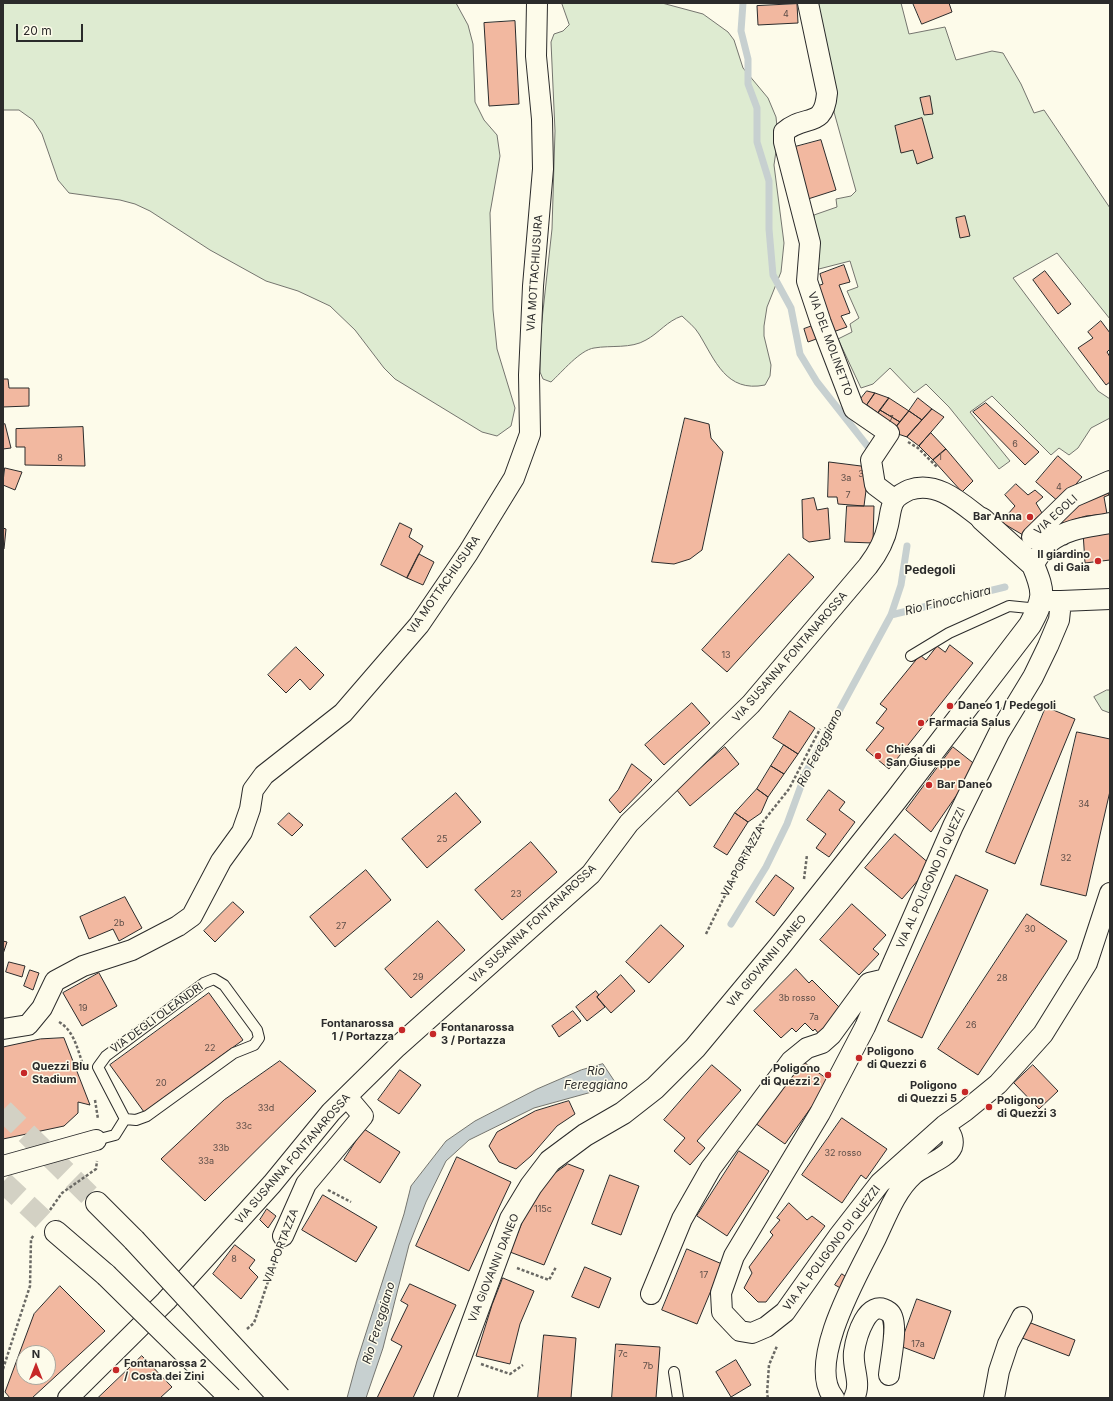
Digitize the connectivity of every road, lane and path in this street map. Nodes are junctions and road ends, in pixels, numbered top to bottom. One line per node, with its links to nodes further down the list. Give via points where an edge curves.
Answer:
1 (537, 3): 18 (street, VIA MOTTACHIUSURA, via 536,56 542,119 543,169 533,286 529,375 530,434 514,478 468,553 419,625 343,713 260,780 253,790 242,832 221,861 192,916 132,950 83,966 55,981 42,1008)
2 (808, 3): 3 (street, VIA DEL MOLINETTO, via 827,93 826,106 823,114 792,125 784,132 784,142 810,243 807,281 854,409)
3 (890, 433): 4 (path, via 918,448); 6 (street, via 871,460 875,485)
4 (940, 472)
5 (1110, 481): 9 (street, VIA EGOLI, via 1073,497 1032,537 1034,539)
6 (894, 500): 7 (street, via 909,490 931,488 949,494); 22 (street, VIA SUSANNA FONTANAROSSA, via 878,552 751,704 629,823 591,874 403,1042)
7 (982, 519): 10 (main road)
8 (1110, 523): 9 (street)
9 (1062, 534): 10 (street, via 1049,543)
10 (1033, 565): 12 (main road)
11 (1110, 600): 12 (street)
12 (1047, 604): 13 (lane, via 1009,606 949,633); 17 (street, VIA AL POLIGONO DI QUEZZI, via 1059,620 1048,646 963,804); 30 (main road, VIA GIOVANNI DANEO, via 896,800 695,1048 630,1108 585,1134 550,1160 511,1219)
13 (911, 656)
14 (820, 729): 16 (path, VIA PORTAZZA, via 789,789 758,828)
15 (1110, 893): 24 (street, VIA AL POLIGONO DI QUEZZI, via 1087,963 1043,1034 998,1084)
16 (706, 934)
17 (886, 979): 24 (street, VIA AL POLIGONO DI QUEZZI, via 865,1027 820,1113 734,1256 721,1293 722,1312 740,1331 752,1333 766,1327 785,1312 880,1183); 32 (street, via 869,983 831,1035 822,1043 807,1048 791,1061 711,1168 682,1219)
18 (28, 1025): 19 (street); 20 (path, via 55,1020 64,1025 73,1038)
19 (3, 1029)
20 (84, 1068)
21 (94, 1096): 25 (path)
22 (347, 1097): 29 (street, VIA PORTAZZA, via 363,1116 306,1184); 40 (street, VIA SUSANNA FONTANAROSSA, via 331,1112 272,1184 166,1301)
23 (125, 1118): 23 (lane, VIA DEGLI OLEANDRI, via 136,1120 147,1116 234,1054 254,1044 259,1038 257,1030 224,985 214,980 204,983 106,1056 98,1067); 25 (lane, via 115,1135)
24 (945, 1125): 45 (street, via 953,1138 952,1147 913,1175 900,1192 846,1297 832,1333 826,1365 826,1386)
25 (97, 1141): 26 (street); 28 (path, via 96,1169 62,1193)
26 (3, 1166)
27 (97, 1203): 42 (main road, bridge)
28 (47, 1225): 37 (path, via 31,1239 30,1286); 41 (main road, bridge, via 106,1275)
29 (283, 1236): 34 (path, VIA PORTAZZA, via 254,1323)
30 (496, 1260): 31 (path, via 549,1280); 35 (main road, VIA GIOVANNI DANEO)
31 (556, 1267)
32 (650, 1294)
33 (1022, 1317): 47 (street, via 1008,1344)
34 (242, 1334)
35 (459, 1358): 36 (path, via 510,1374); 43 (main road, VIA GIOVANNI DANEO)
36 (523, 1365)
37 (3, 1369)
38 (674, 1372): 44 (lane)
39 (889, 1375): 46 (street, via 895,1323 888,1311 878,1308 865,1317 854,1353 858,1382)
40 (68, 1398)
41 (231, 1398)
42 (280, 1398)
43 (445, 1398)
44 (678, 1398)
45 (834, 1398)
46 (854, 1398)
47 (994, 1398)

